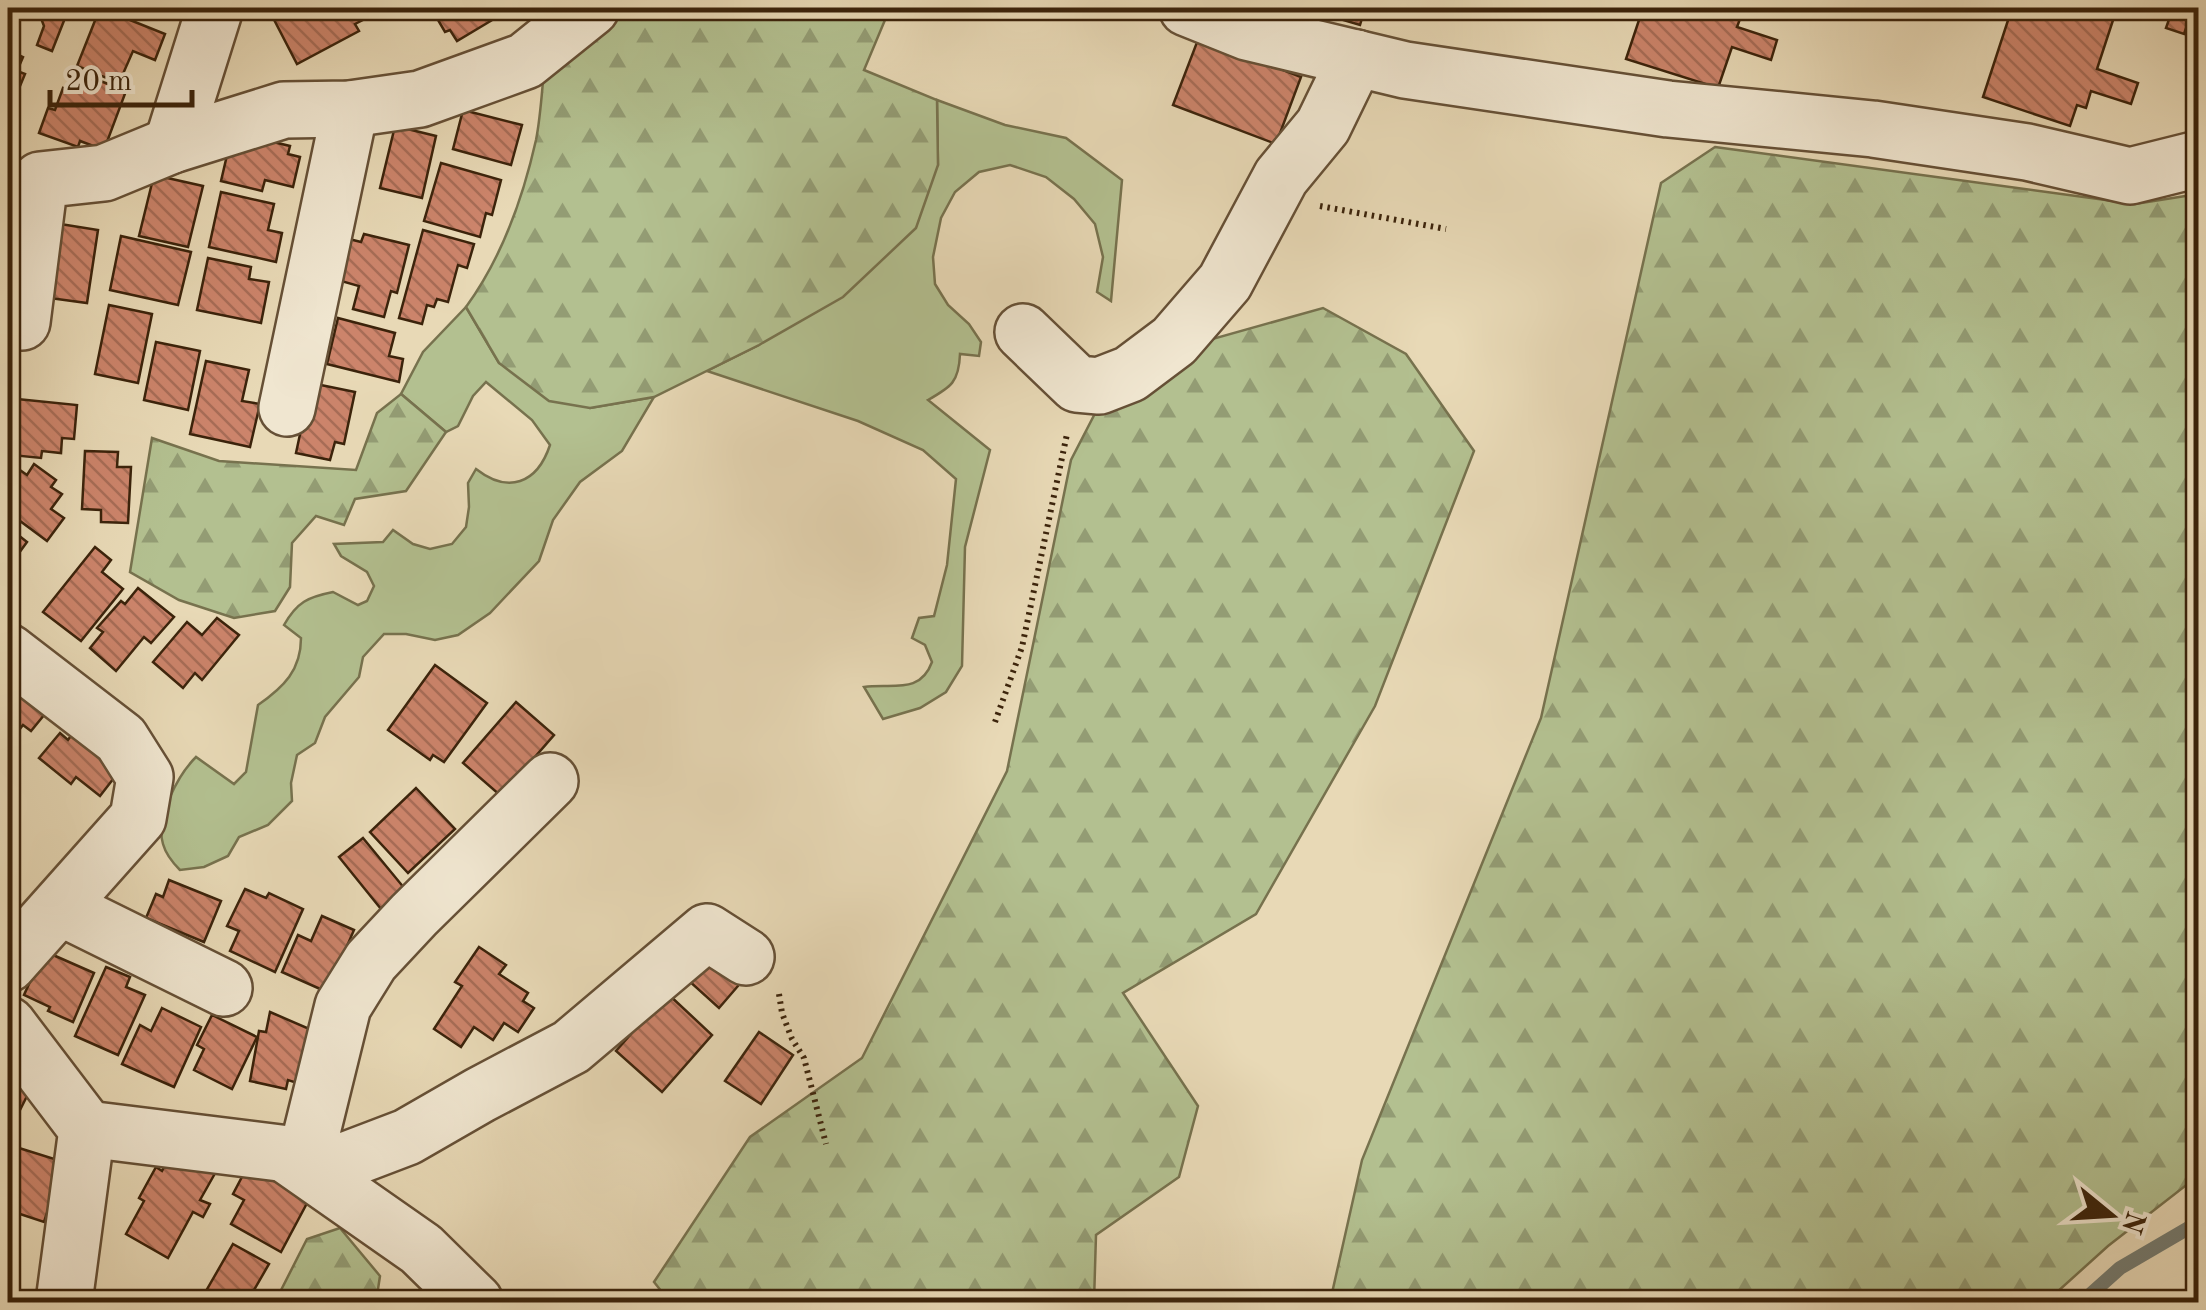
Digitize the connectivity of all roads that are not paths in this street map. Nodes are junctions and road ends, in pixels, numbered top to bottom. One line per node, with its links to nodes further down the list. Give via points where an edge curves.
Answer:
1 (215, 8): 6 (street)
2 (591, 8): 5 (street, via 525,61 420,99)
3 (1187, 8): 4 (street, via 1247,32)
4 (1356, 58): 7 (street, via 1668,108 1872,128 2130,176); 10 (street, via 1323,126 1281,177 1225,282 1174,341 1130,374 1099,386 1077,384)
5 (350, 110): 6 (street, via 284,110); 11 (street)
6 (172, 145): 8 (street, via 104,174)
7 (2198, 159)
8 (24, 176): 9 (street)
9 (22, 322)
10 (1023, 332)
11 (287, 408)
12 (8, 652): 14 (street, via 122,739 145,777 138,818)
13 (550, 780): 20 (street, via 371,961 342,1006)
14 (60, 907): 16 (street); 17 (street)
15 (746, 957): 20 (street, via 707,932 571,1047 408,1137 344,1162)
16 (8, 964)
17 (224, 988)
18 (8, 1025): 19 (street)
19 (87, 1129): 20 (street); 21 (street)
20 (293, 1154): 22 (street, via 422,1249)
21 (64, 1302)
22 (476, 1302)

